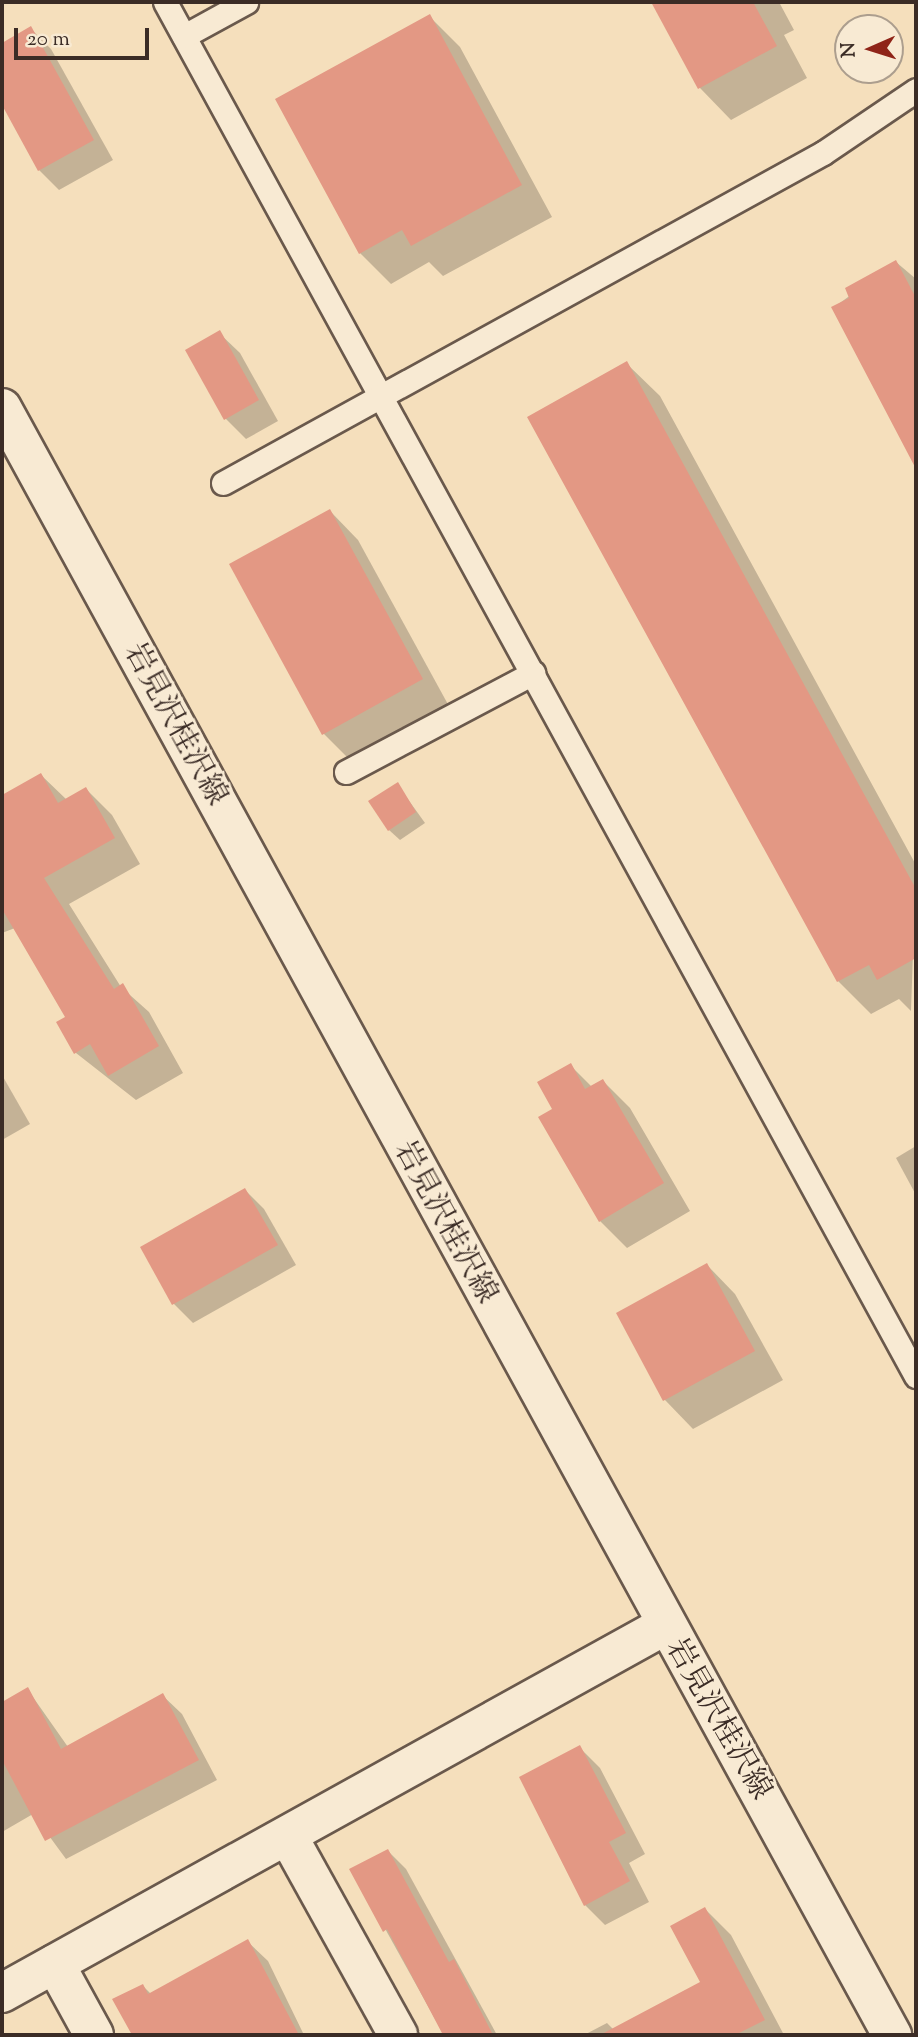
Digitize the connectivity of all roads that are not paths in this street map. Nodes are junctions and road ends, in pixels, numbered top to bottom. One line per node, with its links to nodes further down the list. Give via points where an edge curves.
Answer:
1 (165, 2): 3 (lane)
2 (246, 2): 3 (lane)
3 (184, 36): 5 (lane)
4 (916, 90): 5 (lane, via 823,153)
5 (383, 397): 7 (lane); 8 (lane)
6 (2, 408): 11 (main road, 岩見沢桂沢線)
7 (223, 483)
8 (533, 673): 9 (lane); 10 (lane)
9 (346, 772)
10 (916, 1376)
11 (664, 1626): 12 (main road); 17 (main road, 岩見沢桂沢線)
12 (289, 1838): 13 (main road); 16 (main road)
13 (55, 1964): 14 (main road); 15 (main road)
14 (2, 1993)
15 (94, 2035)
16 (398, 2035)
17 (892, 2035)

